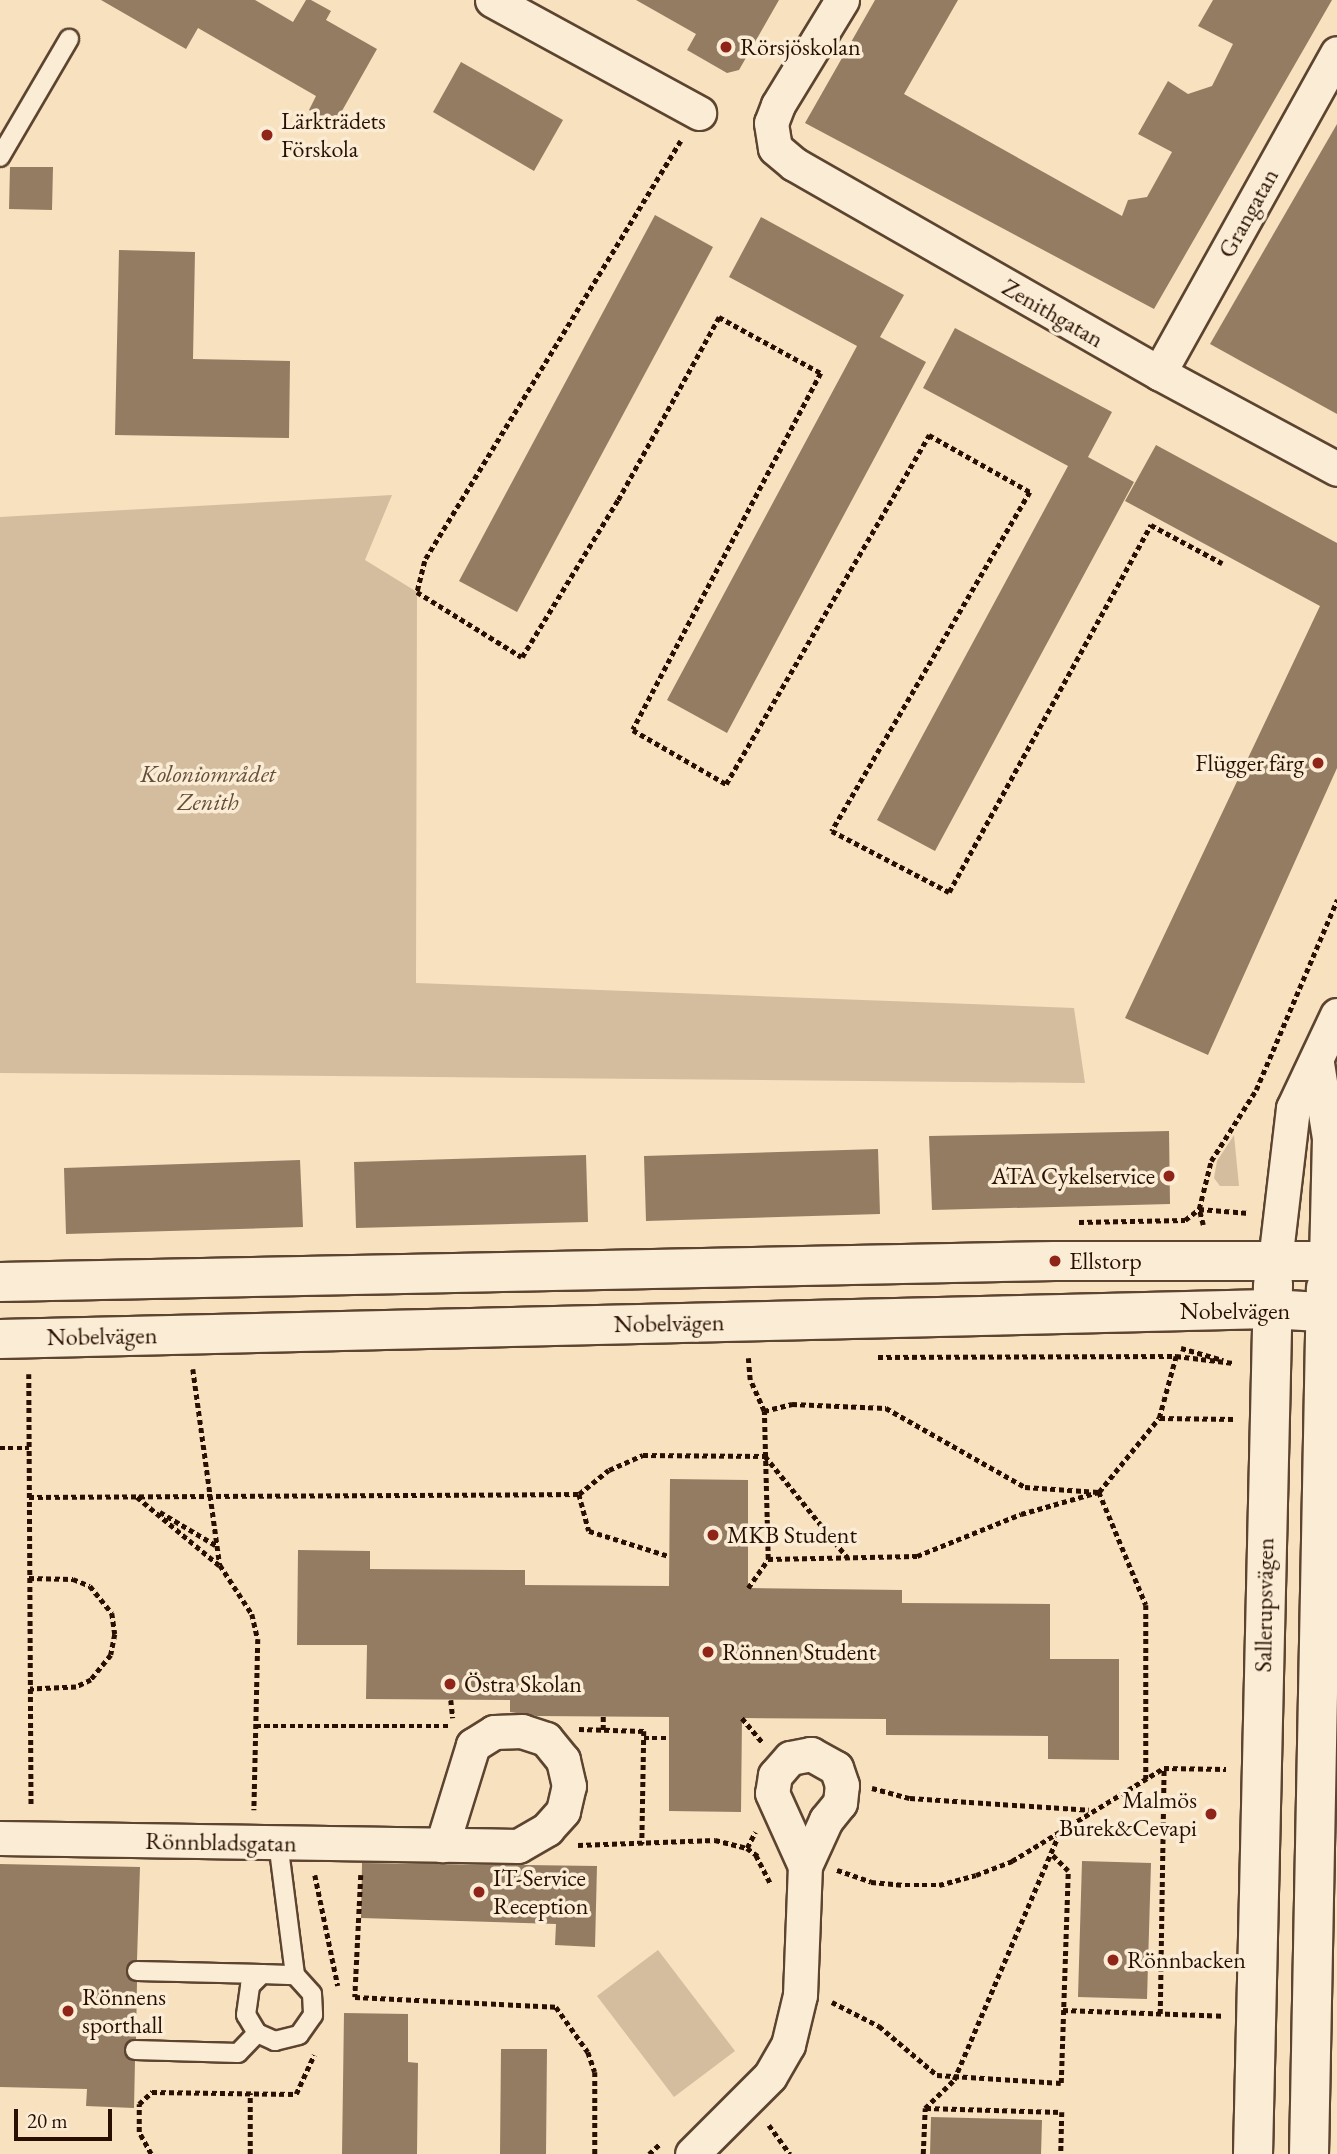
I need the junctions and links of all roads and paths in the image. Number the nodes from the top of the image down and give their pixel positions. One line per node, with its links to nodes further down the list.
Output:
1 (492, 0): 5 (street)
2 (842, 0): 7 (street, Zenithgatan)
3 (69, 39): 6 (lane)
4 (1337, 53): 7 (street, Grangatan)
5 (699, 113): 9 (path)
6 (0, 157)
7 (1159, 373): 8 (street, Zenithgatan)
8 (1337, 469)
9 (1222, 563)
10 (1337, 900): 13 (path)
11 (1337, 1014): 12 (street, Sallerupsvägen)
12 (1317, 1063): 14 (street, Sallerupsvägen); 15 (street)
13 (1199, 1209)
14 (1275, 1261): 15 (main road, Nobelvägen); 16 (main road, Nobelvägen); 17 (main road, Sallerupsvägen)
15 (1332, 1261): 18 (main road)
16 (0, 1282)
17 (1270, 1309): 18 (main road, Nobelvägen); 19 (main road, Nobelvägen); 91 (main road, Sallerupsvägen)
18 (1332, 1313): 57 (main road)
19 (0, 1339)
20 (1175, 1356): 25 (path)
21 (748, 1358): 24 (path)
22 (193, 1368): 34 (path)
23 (28, 1369): 28 (path)
24 (764, 1411): 29 (path); 30 (path)
25 (1159, 1419): 26 (path); 30 (path)
26 (1236, 1419)
27 (0, 1448): 28 (path)
28 (29, 1448): 33 (path)
29 (765, 1455): 31 (path); 38 (path); 39 (path)
30 (1099, 1492): 38 (path); 54 (path)
31 (579, 1494): 34 (path); 37 (path)
32 (136, 1495): 33 (path); 34 (path); 35 (path)
33 (29, 1497): 41 (path)
34 (211, 1497): 36 (path)
35 (147, 1505): 36 (path); 40 (path)
36 (217, 1546): 40 (path)
37 (669, 1556)
38 (848, 1558): 39 (path)
39 (768, 1559): 42 (path)
40 (220, 1565): 60 (path)
41 (29, 1578): 43 (path); 43 (path)
42 (748, 1588)
43 (30, 1689): 59 (path)
44 (451, 1700): 47 (path)
45 (603, 1716): 48 (path)
46 (742, 1718): 51 (path)
47 (454, 1726)
48 (603, 1730)
49 (644, 1738): 50 (path)
50 (669, 1738)
51 (768, 1748)
52 (1164, 1768): 53 (path); 54 (path); 74 (path)
53 (1231, 1769)
54 (1146, 1779): 56 (path)
55 (863, 1785): 56 (path)
56 (1090, 1810): 58 (path)
57 (1326, 1822): 92 (main road)
58 (1062, 1828): 64 (path); 67 (path)
59 (16, 1838): 60 (street, Rönnbladsgatan)
60 (265, 1842): 61 (street, Rönnbladsgatan); 71 (lane)
61 (362, 1843): 62 (street, Rönnbladsgatan); 86 (path)
62 (442, 1845)
63 (573, 1845): 65 (path)
64 (1051, 1854): 73 (path); 78 (path)
65 (756, 1855): 66 (path); 68 (path)
66 (766, 1859)
67 (817, 1866): 72 (street)
68 (774, 1894)
69 (137, 1972): 70 (lane)
70 (262, 1974): 71 (lane); 76 (lane)
71 (295, 1975): 76 (lane)
72 (800, 1995): 78 (path); 83 (street)
73 (1063, 2010): 74 (path); 78 (path)
74 (1160, 2014): 75 (path)
75 (1227, 2017)
76 (257, 2034): 77 (lane)
77 (135, 2050)
78 (954, 2080): 81 (path)
79 (250, 2093): 85 (path)
80 (139, 2104): 84 (path)
81 (925, 2108): 89 (path); 90 (path)
82 (765, 2120): 88 (path)
83 (680, 2146): 87 (path)
84 (151, 2154)
85 (250, 2154)
86 (595, 2154)
87 (649, 2154)
88 (790, 2154)
89 (923, 2154)
90 (1060, 2154)
91 (1253, 2154)
92 (1309, 2154)

